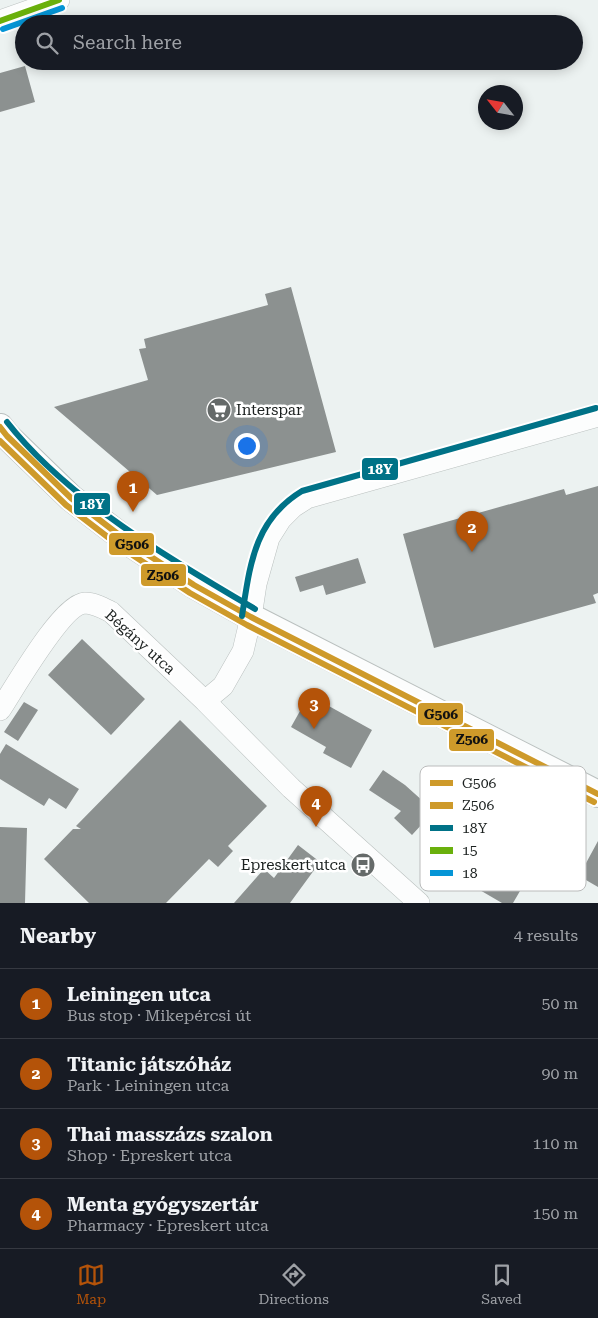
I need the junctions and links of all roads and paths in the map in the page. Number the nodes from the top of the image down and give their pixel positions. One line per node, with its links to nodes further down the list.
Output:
1 (59, 0): 2 (street)
2 (17, 15)
3 (15, 16): 4 (street)
4 (0, 21)
5 (598, 416): 7 (street)
6 (0, 427): 7 (main road)
7 (251, 617): 8 (street); 10 (main road)
8 (205, 701): 9 (street, Bégány utca); 13 (street)
9 (0, 710)
10 (543, 766)
11 (586, 788): 12 (main road)
12 (598, 794)
13 (418, 903)

